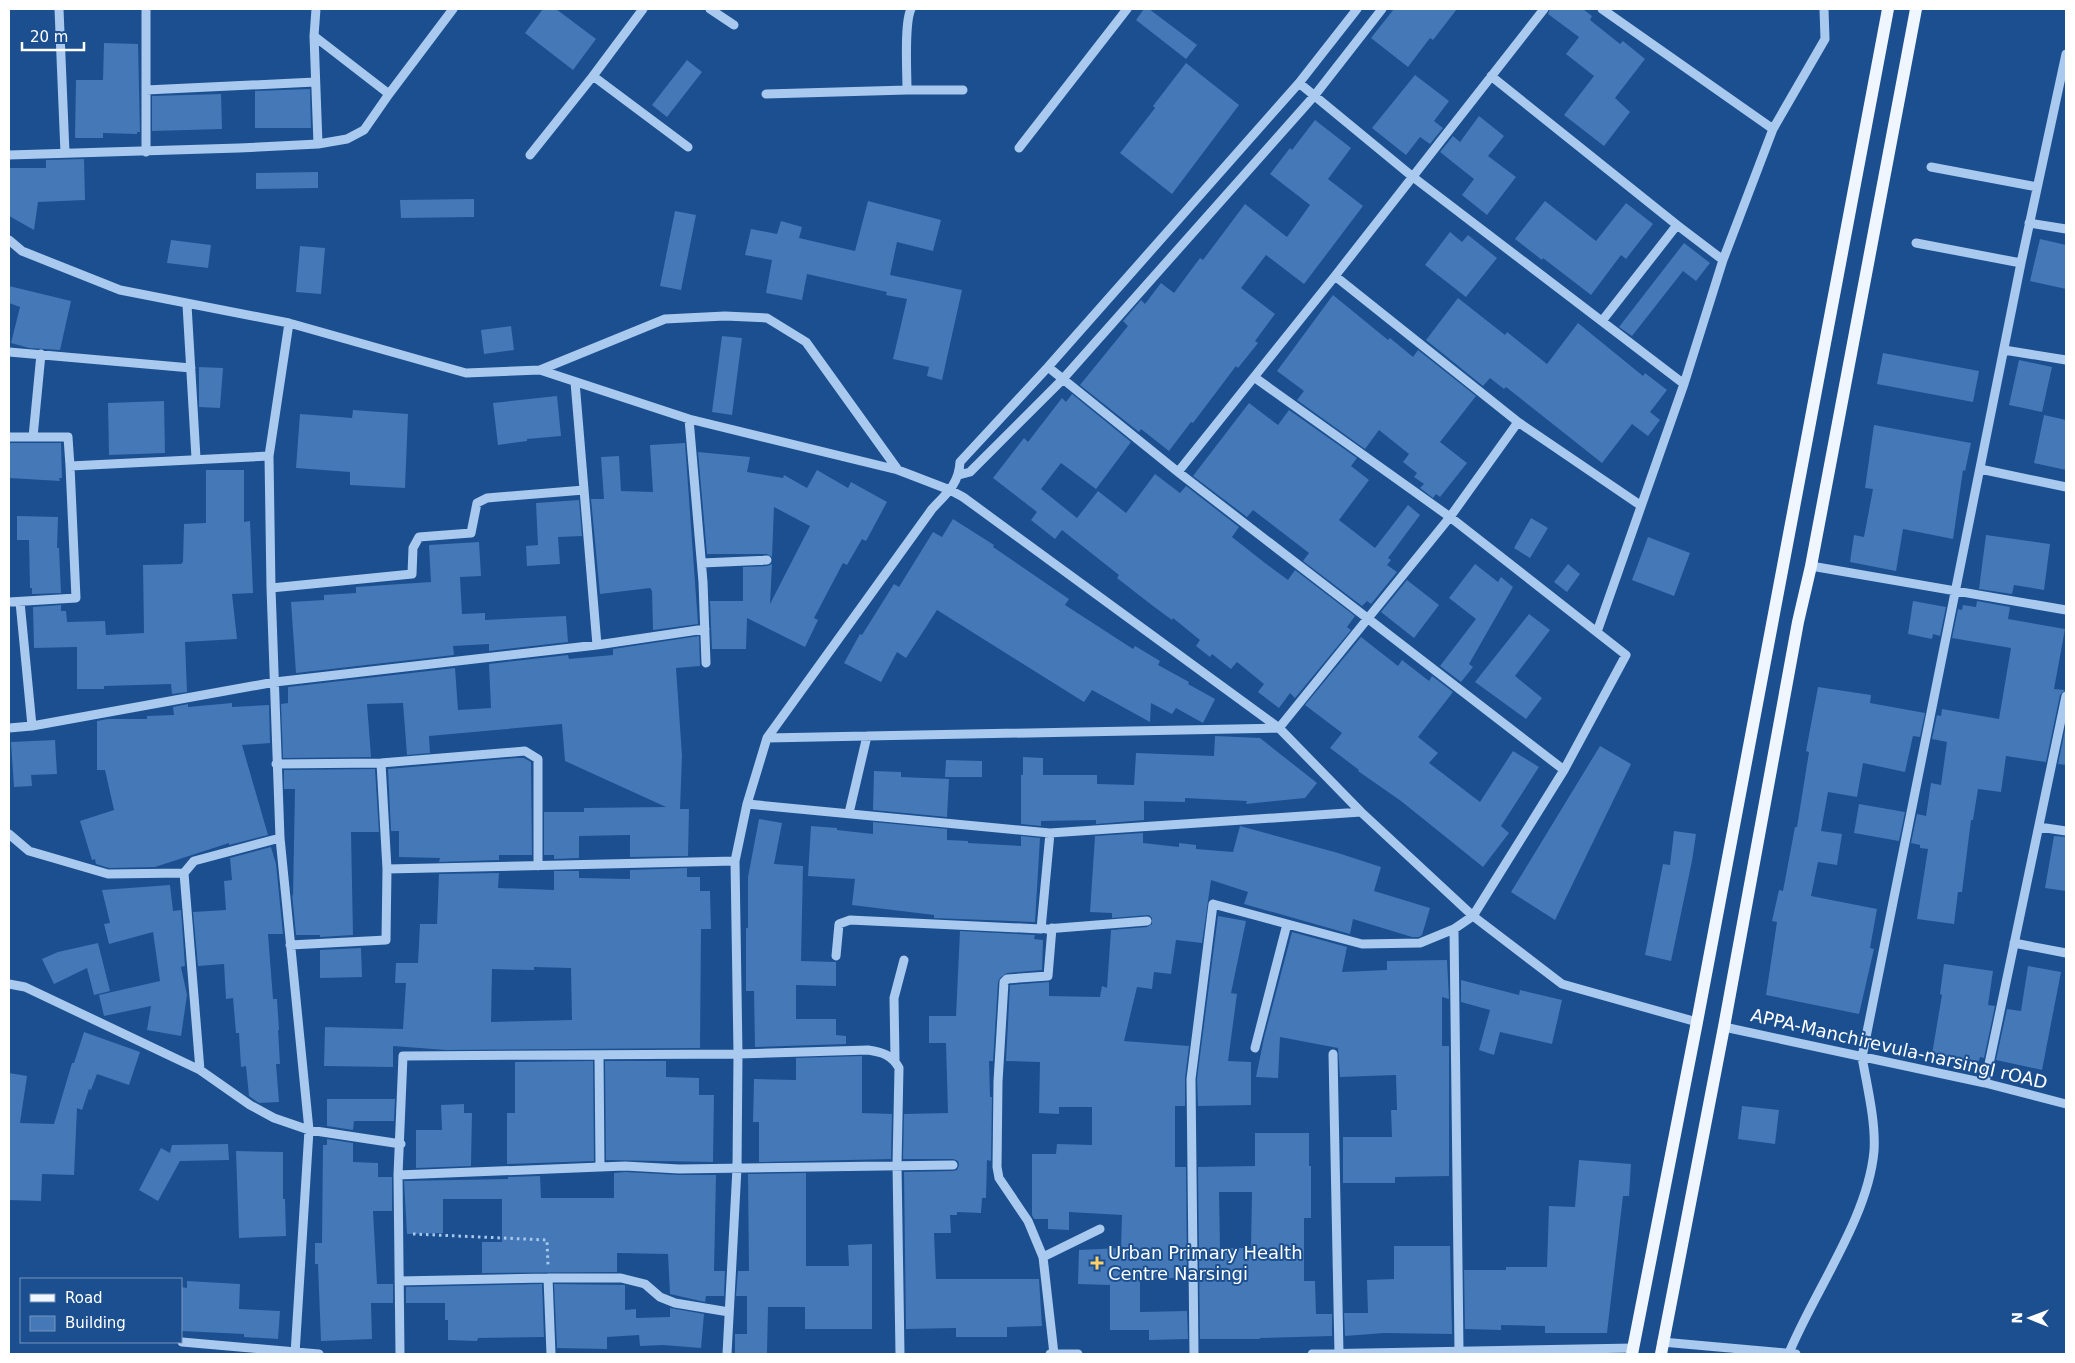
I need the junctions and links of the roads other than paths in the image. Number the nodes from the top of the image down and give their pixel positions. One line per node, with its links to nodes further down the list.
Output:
1 (59, 9): 34 (street)
2 (146, 9): 23 (street)
3 (316, 9): 17 (street)
4 (643, 9): 19 (street)
5 (710, 9): 16 (street)
6 (911, 9): 24 (street)
7 (1127, 9): 32 (street)
8 (1357, 9): 22 (street)
9 (1382, 9): 28 (street)
10 (1544, 9): 20 (street)
11 (1602, 9): 29 (street)
12 (1888, 9): 125 (main road)
13 (1916, 9): 80 (main road)
14 (449, 10): 26 (street)
15 (1821, 11): 29 (street)
16 (734, 25)
17 (314, 36): 21 (street); 26 (street)
18 (2066, 54): 39 (street)
19 (593, 76): 31 (street); 36 (street)
20 (1491, 76): 38 (street); 41 (street)
21 (315, 82): 23 (street); 30 (street)
22 (1299, 83): 28 (street); 55 (street)
23 (146, 90): 33 (street)
24 (907, 90): 25 (street); 27 (street)
25 (963, 90)
26 (388, 94): 30 (street)
27 (766, 94)
28 (1315, 95): 38 (street); 59 (street)
29 (1773, 129): 45 (street)
30 (318, 144): 33 (street)
31 (688, 147)
32 (1018, 148)
33 (146, 152): 34 (street)
34 (65, 153): 35 (street)
35 (9, 155)
36 (530, 155)
37 (1931, 167): 39 (street)
38 (1413, 177): 47 (street); 49 (street)
39 (2037, 187): 40 (street)
40 (2029, 223): 42 (street); 46 (street)
41 (1677, 225): 45 (street); 49 (street)
42 (2066, 229)
43 (9, 240): 48 (street)
44 (1916, 243): 46 (street)
45 (1723, 260): 61 (street)
46 (2021, 263): 51 (street)
47 (1335, 276): 58 (street); 63 (street)
48 (187, 305): 50 (street); 56 (street)
49 (1602, 321): 61 (street)
50 (288, 323): 57 (street); 66 (street)
51 (2004, 350): 54 (street); 70 (street)
52 (9, 352): 53 (street)
53 (42, 354): 56 (street); 65 (street)
54 (2066, 360)
55 (1048, 367): 59 (street); 72 (street)
56 (191, 368): 67 (street)
57 (540, 370): 60 (street); 69 (street)
58 (1254, 377): 71 (street); 77 (street)
59 (1062, 380): 71 (street); 72 (street)
60 (575, 382): 62 (street); 74 (street)
61 (1684, 384): 76 (street)
62 (689, 419): 69 (street); 79 (street)
63 (1518, 422): 76 (street); 77 (street)
64 (9, 437): 65 (street)
65 (33, 437): 68 (street)
66 (269, 456): 67 (street); 81 (street)
67 (196, 458): 68 (street)
68 (70, 466): 84 (street)
69 (898, 470): 75 (street)
70 (1980, 470): 73 (street); 82 (street)
71 (1178, 472): 86 (street)
72 (959, 475): 75 (street)
73 (2066, 486)
74 (584, 490): 81 (street); 89 (street)
75 (950, 490): 95 (street); 97 (street)
76 (1640, 505): 88 (street)
77 (1450, 517): 86 (street); 88 (street)
78 (766, 560): 79 (street)
79 (702, 563): 87 (street)
80 (1811, 566): 82 (street); 126 (main road)
81 (271, 588): 91 (street)
82 (1955, 592): 85 (street); 131 (street)
83 (9, 602): 84 (street)
84 (20, 602): 93 (street)
85 (2066, 610)
86 (1368, 617): 95 (street); 100 (street)
87 (705, 629): 89 (street); 90 (street)
88 (1597, 632): 100 (street)
89 (597, 645): 91 (street)
90 (706, 663)
91 (275, 682): 93 (street); 99 (street)
92 (2066, 696): 104 (street)
93 (32, 726): 94 (street)
94 (9, 728)
95 (1279, 728): 96 (street); 102 (street)
96 (867, 736): 97 (street); 103 (street)
97 (767, 738): 101 (street)
98 (381, 763): 99 (street); 110 (street); 111 (street)
99 (276, 764): 108 (street)
100 (1564, 770): 113 (street)
101 (747, 804): 103 (street); 109 (street)
102 (1361, 812): 106 (street); 113 (street)
103 (849, 813): 106 (street)
104 (2039, 828): 105 (street); 119 (street)
105 (2066, 832)
106 (1050, 833): 117 (street)
107 (9, 834): 112 (street)
108 (280, 838): 112 (street); 120 (street)
109 (735, 861): 110 (street); 128 (street)
110 (538, 866): 111 (street)
111 (386, 869): 120 (street)
112 (184, 873): 133 (street)
113 (1473, 916): 118 (street); 125 (street)
114 (1147, 921): 116 (street)
115 (1287, 924): 118 (street); 127 (street); 161 (street)
116 (1052, 928): 117 (street); 144 (street)
117 (1041, 929): 122 (street)
118 (1454, 929): 150 (street)
119 (2014, 943): 121 (street); 134 (street)
120 (290, 945): 136 (street)
121 (2066, 953)
122 (836, 956)
123 (904, 960): 132 (street)
124 (9, 984): 133 (street)
125 (1697, 1022): 151 (main road)
126 (1724, 1027): 131 (street, APPA-Manchirevula-narsingI rOAD); 149 (main road)
127 (1254, 1048)
128 (738, 1054): 130 (street); 132 (street); 141 (street)
129 (1333, 1054): 163 (street)
130 (599, 1055): 137 (street); 140 (street)
131 (1862, 1057): 134 (street, APPA-Manchirevula-narsingI rOAD); 164 (street)
132 (895, 1059): 138 (street)
133 (200, 1070): 136 (street)
134 (1985, 1083): 135 (street, APPA-Manchirevula-narsingI rOAD)
135 (2066, 1104)
136 (309, 1130): 137 (street); 152 (street)
137 (401, 1144): 142 (street)
138 (897, 1165): 139 (street); 141 (street); 157 (street)
139 (953, 1165)
140 (600, 1166): 141 (street); 142 (street)
141 (737, 1168): 147 (street)
142 (398, 1175): 146 (street)
143 (1100, 1229): 144 (street)
144 (1043, 1257): 159 (street)
145 (548, 1278): 146 (street); 147 (street); 155 (street)
146 (398, 1281): 154 (street)
147 (729, 1312): 156 (street)
148 (182, 1342): 152 (street)
149 (1661, 1348): 164 (street)
150 (1459, 1351): 151 (street); 163 (street)
151 (1633, 1351)
152 (295, 1353): 153 (street)
153 (319, 1354)
154 (400, 1354)
155 (551, 1354)
156 (727, 1354)
157 (900, 1354)
158 (1050, 1354): 159 (street)
159 (1054, 1354): 160 (street)
160 (1078, 1354)
161 (1194, 1354)
162 (1312, 1354): 163 (street)
163 (1339, 1354)
164 (1792, 1354)

